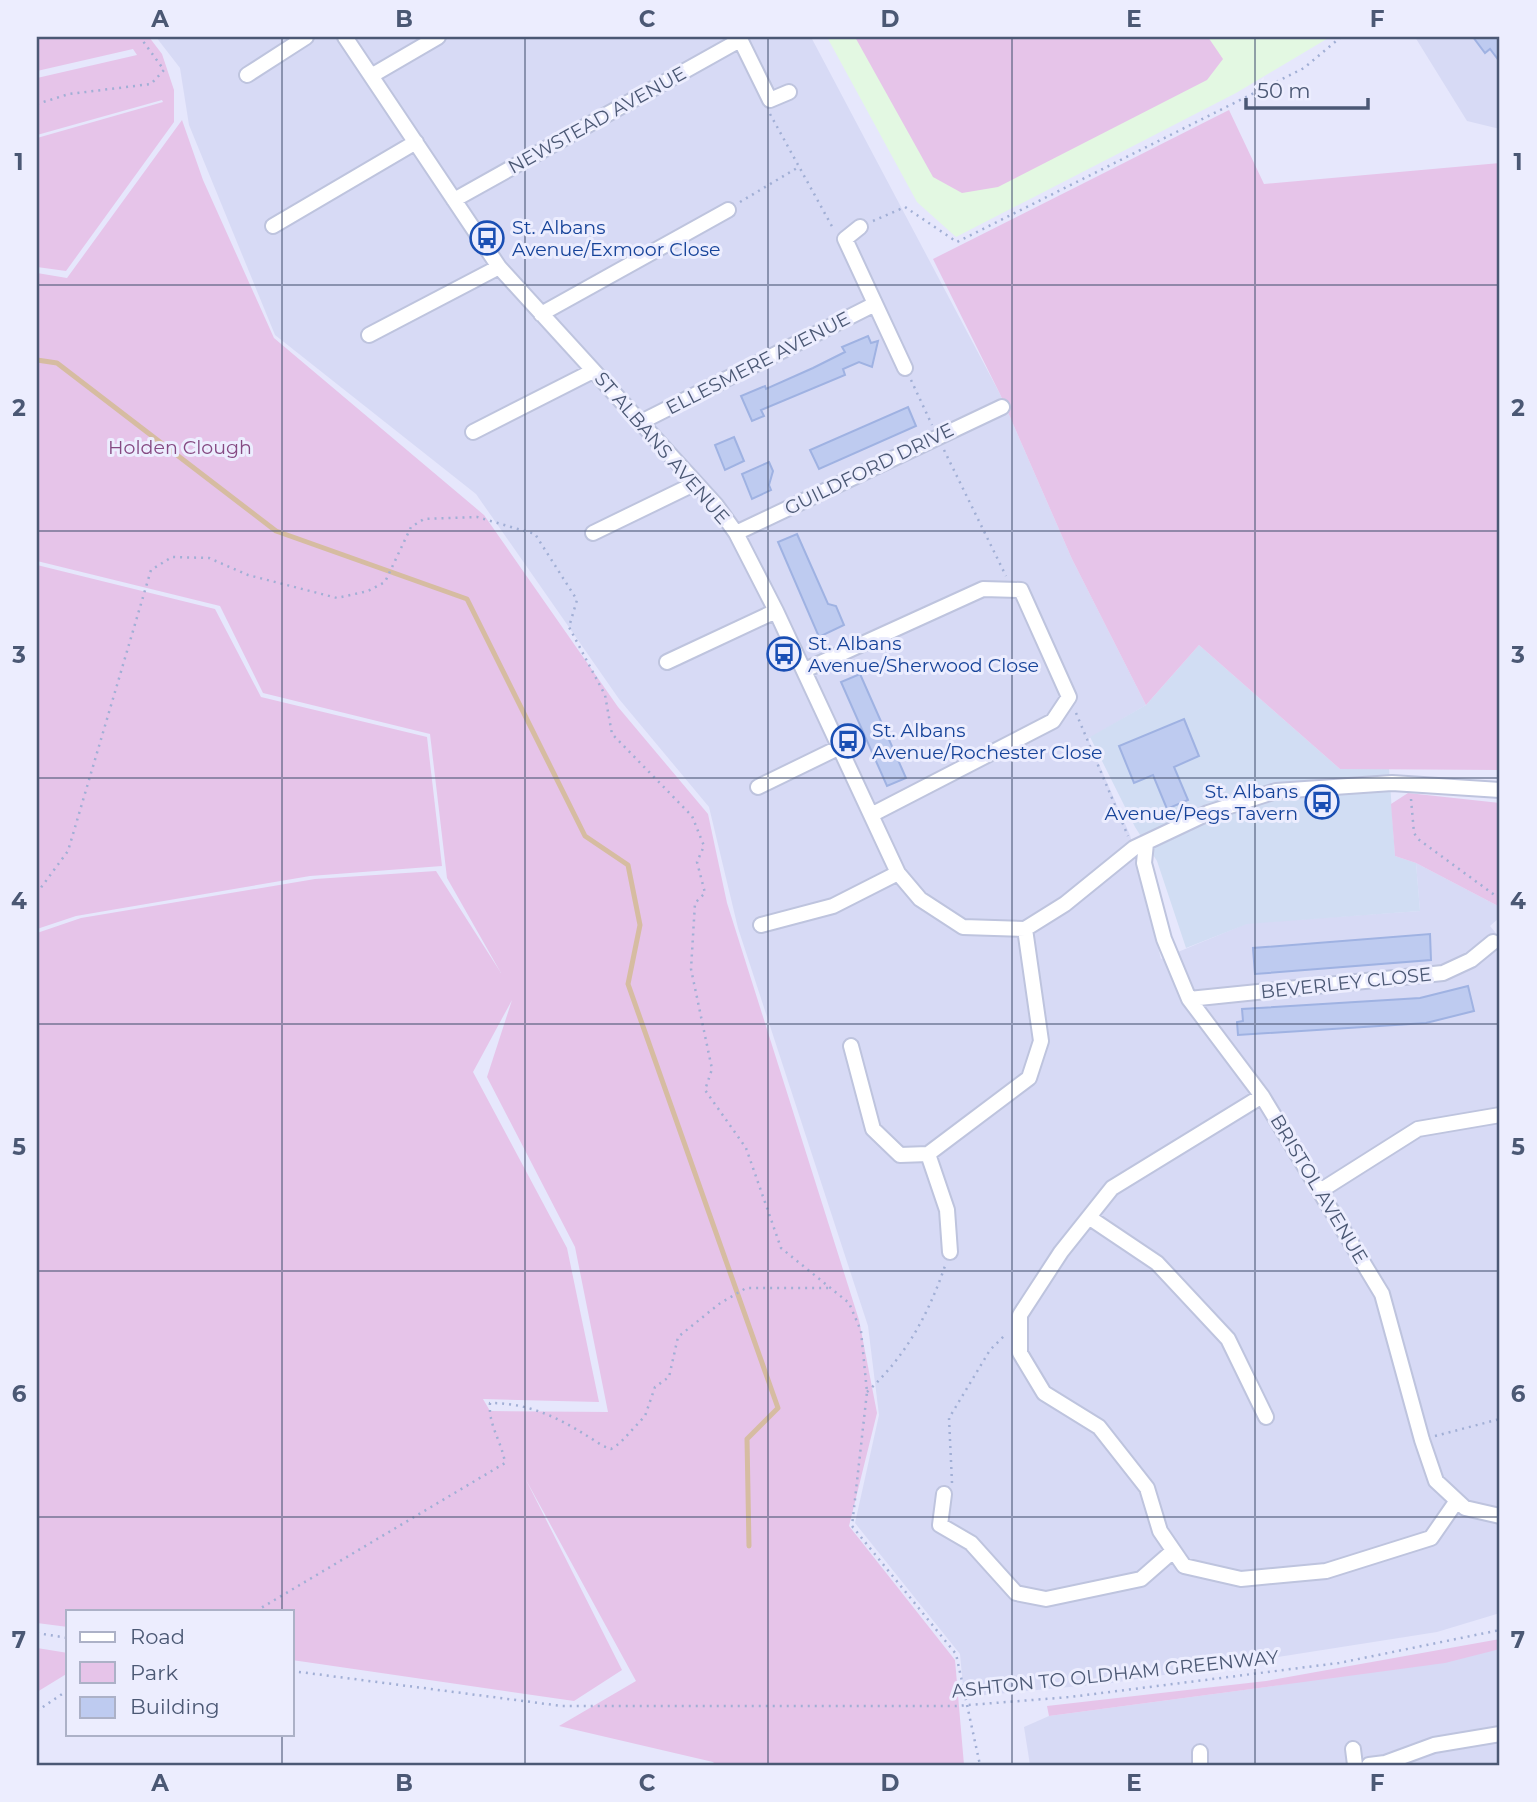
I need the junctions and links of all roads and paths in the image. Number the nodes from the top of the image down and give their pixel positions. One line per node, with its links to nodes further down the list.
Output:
1 (140, 37): 11 (path)
2 (306, 37): 7 (street)
3 (345, 37): 8 (street, ST ALBANS AVENUE)
4 (438, 37): 8 (street)
5 (1340, 37): 17 (path)
6 (739, 38): 10 (street); 14 (street, NEWSTEAD AVENUE)
7 (247, 75)
8 (371, 76): 12 (street, ST ALBANS AVENUE)
9 (789, 92): 10 (street)
10 (770, 100): 13 (path)
11 (37, 104)
12 (416, 142): 14 (street, ST ALBANS AVENUE); 16 (street)
13 (797, 167): 15 (path); 18 (path)
14 (454, 200): 19 (street, ST ALBANS AVENUE)
15 (728, 209): 21 (street)
16 (273, 226)
17 (860, 227): 18 (street)
18 (845, 239): 20 (street)
19 (499, 267): 21 (street, ST ALBANS AVENUE); 22 (street)
20 (875, 304): 23 (street); 26 (street, ELLESMERE AVENUE)
21 (541, 314): 24 (street, ST ALBANS AVENUE)
22 (369, 335)
23 (905, 368): 28 (path)
24 (593, 371): 26 (street, ST ALBANS AVENUE); 27 (street)
25 (1002, 407): 28 (street, GUILDFORD DRIVE)
26 (641, 422): 29 (street, ST ALBANS AVENUE)
27 (472, 432)
28 (937, 435): 31 (street, GUILDFORD DRIVE); 32 (path)
29 (696, 483): 30 (street); 31 (street, ST ALBANS AVENUE)
30 (593, 533)
31 (736, 533): 33 (street, ST ALBANS AVENUE)
32 (1013, 590): 35 (street); 36 (street)
33 (776, 611): 34 (street); 35 (street, ST ALBANS AVENUE)
34 (667, 662)
35 (805, 670): 37 (street, ST ALBANS AVENUE)
36 (1069, 697): 41 (street); 42 (path)
37 (840, 747): 39 (street); 41 (street, ST ALBANS AVENUE)
38 (1410, 784): 40 (street); 42 (street); 45 (path)
39 (758, 787)
40 (1500, 790)
41 (871, 815): 43 (street, ST ALBANS AVENUE)
42 (1140, 846): 47 (street); 49 (street, BRISTOL AVENUE)
43 (898, 873): 46 (street); 47 (street, ST ALBANS AVENUE)
44 (37, 893): 57 (path)
45 (1500, 899)
46 (761, 925)
47 (1025, 929): 53 (street)
48 (1493, 942): 49 (street, BEVERLEY CLOSE)
49 (1189, 999): 51 (street, BRISTOL AVENUE)
50 (850, 1046): 53 (street)
51 (1262, 1097): 54 (street, BRISTOL AVENUE); 55 (street)
52 (1500, 1115): 54 (street)
53 (928, 1154): 56 (street)
54 (1320, 1191): 62 (street, BRISTOL AVENUE)
55 (1090, 1218): 60 (street); 66 (street)
56 (950, 1252): 59 (path)
57 (830, 1288): 59 (path); 67 (path)
58 (1002, 1335): 63 (path)
59 (867, 1392): 73 (path)
60 (1266, 1417)
61 (1500, 1419): 62 (path)
62 (1422, 1440): 64 (street, BRISTOL AVENUE)
63 (944, 1494): 66 (street)
64 (1456, 1502): 65 (street, BRISTOL AVENUE); 66 (street)
65 (1500, 1516)
66 (1173, 1551)
67 (258, 1610)
68 (1500, 1630): 73 (path, ASHTON TO OLDHAM GREENWAY)
69 (37, 1633): 70 (path)
70 (66, 1639)
71 (294, 1671): 73 (path, ASHTON TO OLDHAM GREENWAY)
72 (66, 1691): 74 (path)
73 (967, 1705): 77 (path)
74 (37, 1712)
75 (1500, 1734): 79 (street)
76 (1353, 1749): 78 (street)
77 (980, 1765)
78 (1355, 1765)
79 (1369, 1765)

